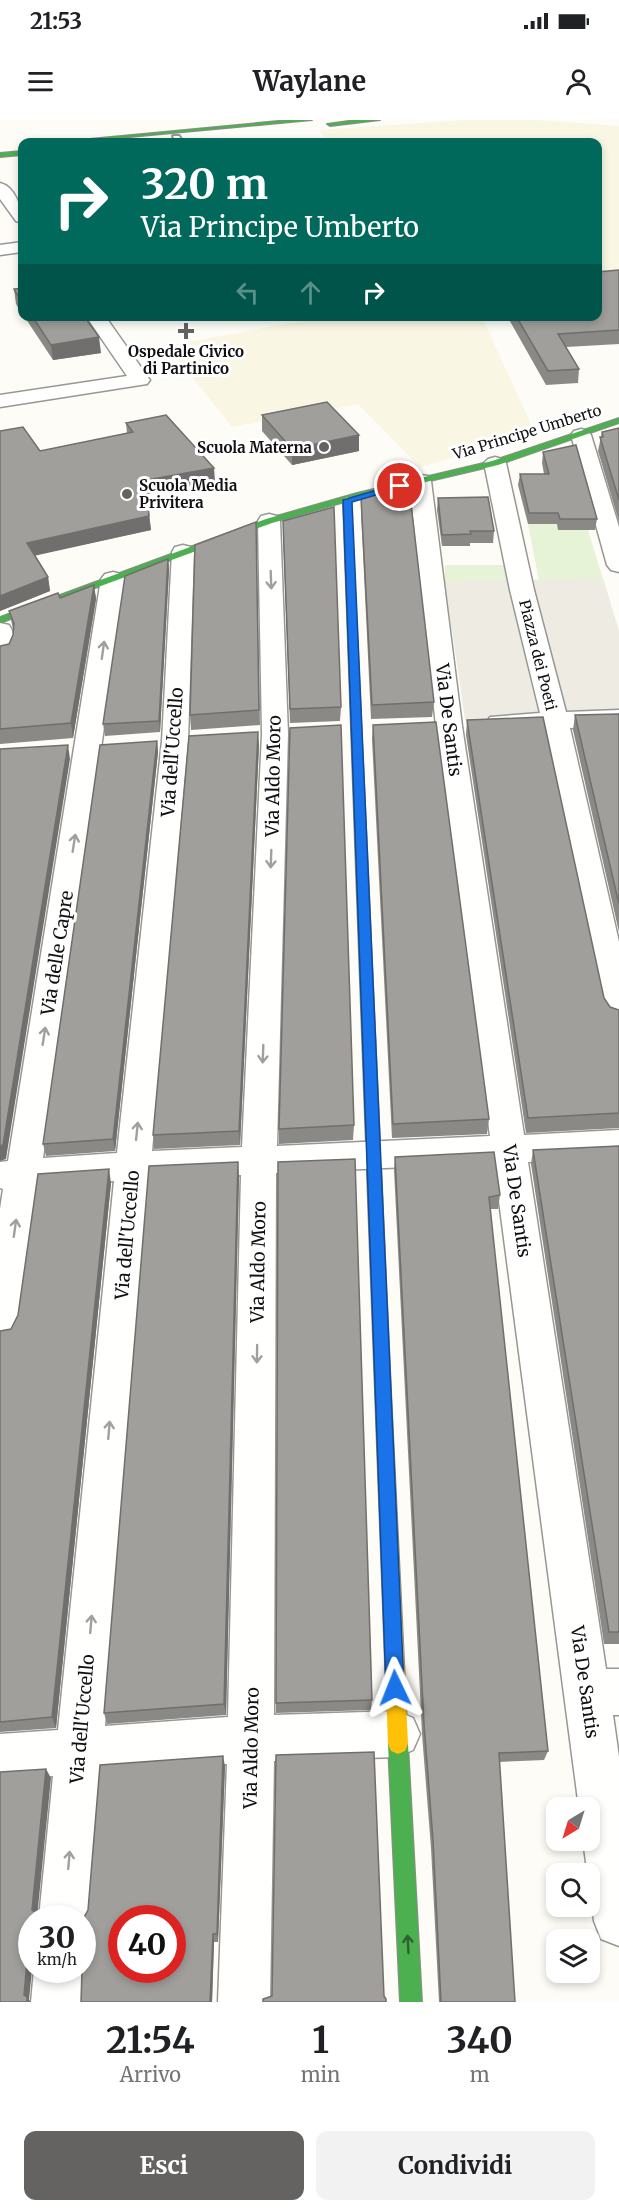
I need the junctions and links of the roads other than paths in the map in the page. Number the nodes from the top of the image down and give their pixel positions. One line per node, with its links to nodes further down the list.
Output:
1 (377, 120): 3 (street)
2 (311, 122): 3 (street); 4 (street); 5 (street)
3 (330, 122)
4 (150, 138)
5 (193, 138)
6 (18, 146): 7 (street)
7 (0, 148)
8 (18, 153): 9 (street)
9 (0, 155)
10 (0, 188): 11 (street)
11 (18, 213)
12 (18, 248): 13 (street)
13 (0, 250)
14 (99, 321): 15 (street)
15 (136, 371): 16 (street); 17 (street)
16 (0, 392)
17 (0, 401)
18 (619, 420): 19 (street, Via Principe Umberto)
19 (581, 435): 20 (street, Via Principe Umberto); 25 (street)
20 (495, 463): 21 (street, Via Principe Umberto); 31 (street, Piazza dei Poeti)
21 (420, 481): 22 (street, Via Principe Umberto); 32 (street, Via De Santis)
22 (347, 500): 23 (street, Via Principe Umberto); 36 (street)
23 (269, 521): 24 (street, Via Principe Umberto); 37 (street, Via Aldo Moro, one-way to 37)
24 (183, 552): 26 (street, Via Principe Umberto); 38 (street, Via dell'Uccello, one-way to 24)
25 (619, 565)
26 (113, 579): 27 (street, Via Principe Umberto); 39 (street, Via delle Capre, one-way to 26)
27 (0, 620)
28 (0, 630): 29 (street)
29 (0, 652)
30 (619, 718): 31 (street)
31 (554, 720): 32 (street); 33 (street, Piazza dei Poeti)
32 (438, 726): 35 (street, Via De Santis)
33 (619, 1012)
34 (619, 1144): 35 (street)
35 (510, 1149): 36 (street); 41 (street, Via De Santis)
36 (374, 1155): 37 (street); 42 (street)
37 (260, 1162): 38 (street); 43 (street, Via Aldo Moro, one-way to 43)
38 (133, 1166): 39 (street); 44 (street, Via dell'Uccello, one-way to 38)
39 (11, 1175): 40 (street, Via delle Capre, one-way to 39)
40 (0, 1328)
41 (603, 1692): 47 (street, Via De Santis)
42 (397, 1734): 43 (street); 51 (street, one-way to 42)
43 (251, 1739): 44 (street); 50 (street, Via Aldo Moro)
44 (79, 1752): 45 (street); 46 (street, Via dell'Uccello, one-way to 44)
45 (0, 1757)
46 (65, 1905)
47 (619, 1921)
48 (58, 1983): 49 (street)
49 (57, 2002)
50 (244, 2002)
51 (411, 2002)

